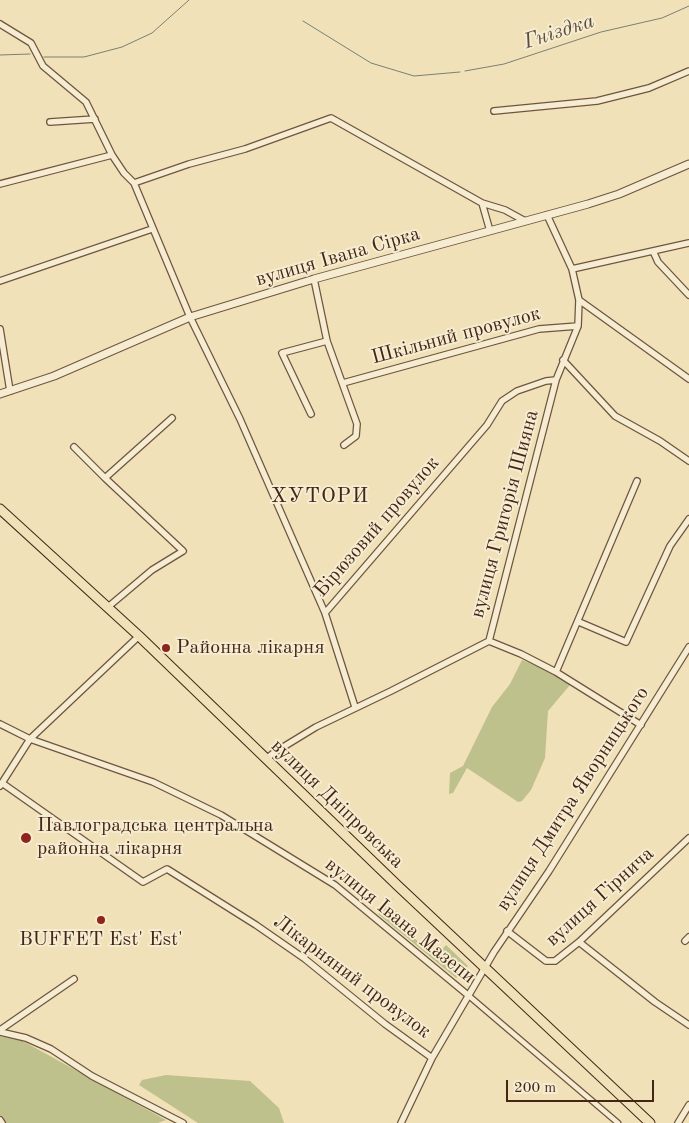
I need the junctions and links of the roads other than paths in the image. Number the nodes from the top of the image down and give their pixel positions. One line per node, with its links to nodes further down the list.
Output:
1 (0, 24): 4 (street, Бірюзовий провулок)
2 (689, 71): 3 (street)
3 (494, 111)
4 (95, 118): 5 (street); 6 (street, Бірюзовий провулок)
5 (50, 122)
6 (112, 155): 8 (street, Бірюзовий провулок); 9 (street)
7 (689, 164): 11 (street, вулиця Івана Сірка)
8 (134, 183): 10 (street); 13 (street, Бірюзовий провулок)
9 (0, 184)
10 (482, 204): 12 (street); 14 (street)
11 (547, 214): 12 (street, вулиця Івана Сірка); 17 (street, вулиця Григорія Шияна)
12 (525, 220): 14 (street, вулиця Івана Сірка)
13 (152, 229): 19 (street); 22 (street, Бірюзовий провулок)
14 (490, 231): 18 (street, вулиця Івана Сірка)
15 (689, 243): 16 (street)
16 (653, 251): 17 (street); 20 (street)
17 (572, 269): 21 (street, вулиця Григорія Шияна)
18 (314, 279): 22 (street, вулиця Івана Сірка); 25 (street)
19 (0, 281)
20 (689, 295)
21 (579, 300): 23 (street, вулиця Григорія Шияна); 27 (street)
22 (190, 317): 30 (street, вулиця Івана Сірка); 42 (street, Бірюзовий провулок)
23 (578, 326): 26 (street, вулиця Григорія Шияна); 29 (street, Шкільний провулок)
24 (0, 329): 30 (street)
25 (327, 340): 29 (street); 32 (street)
26 (563, 360): 28 (street, вулиця Григорія Шияна); 36 (street)
27 (689, 379)
28 (556, 380): 42 (street, Бірюзовий провулок); 45 (street, вулиця Григорія Шияна)
29 (344, 383): 34 (street)
30 (10, 391): 31 (street, вулиця Івана Сірка)
31 (0, 394)
32 (311, 414)
33 (172, 418): 37 (street)
34 (344, 445)
35 (74, 447): 37 (street)
36 (689, 461)
37 (105, 478): 41 (street)
38 (637, 482): 43 (street)
39 (0, 510): 41 (highway, вулиця Дніпровська)
40 (689, 519): 43 (street)
41 (108, 607): 44 (highway, вулиця Дніпровська)
42 (325, 613): 48 (street)
43 (579, 622): 47 (street)
44 (139, 636): 51 (street); 52 (highway, вулиця Дніпровська)
45 (489, 641): 47 (street); 48 (street, вулиця Григорія Шияна)
46 (689, 647): 50 (street, вулиця Дмитра Яворницького)
47 (556, 672): 50 (street)
48 (355, 707): 52 (street, вулиця Григорія Шияна)
49 (0, 724): 51 (street, вулиця Івана Мазепи)
50 (641, 725): 55 (street, вулиця Дмитра Яворницького)
51 (30, 739): 53 (street); 59 (street, вулиця Івана Мазепи)
52 (266, 760): 57 (highway, вулиця Дніпровська)
53 (1, 784): 62 (street, Лікарняний провулок)
54 (689, 838): 56 (street, вулиця Гірнича)
55 (507, 931): 56 (street, вулиця Гірнича); 57 (street, вулиця Дмитра Яворницького)
56 (579, 942): 60 (street)
57 (484, 968): 59 (street, вулиця Дмитра Яворницького); 69 (highway, вулиця Дніпровська)
58 (74, 979): 61 (street)
59 (469, 996): 62 (street, вулиця Дмитра Яворницького); 68 (street, вулиця Івана Мазепи)
60 (689, 1025)
61 (0, 1031): 66 (street)
62 (432, 1058): 67 (street, вулиця Дмитра Яворницького)
63 (689, 1105): 70 (street)
64 (0, 1120): 65 (street)
65 (2, 1123)
66 (183, 1123)
67 (402, 1123)
68 (618, 1123)
69 (650, 1123)
70 (678, 1123)

